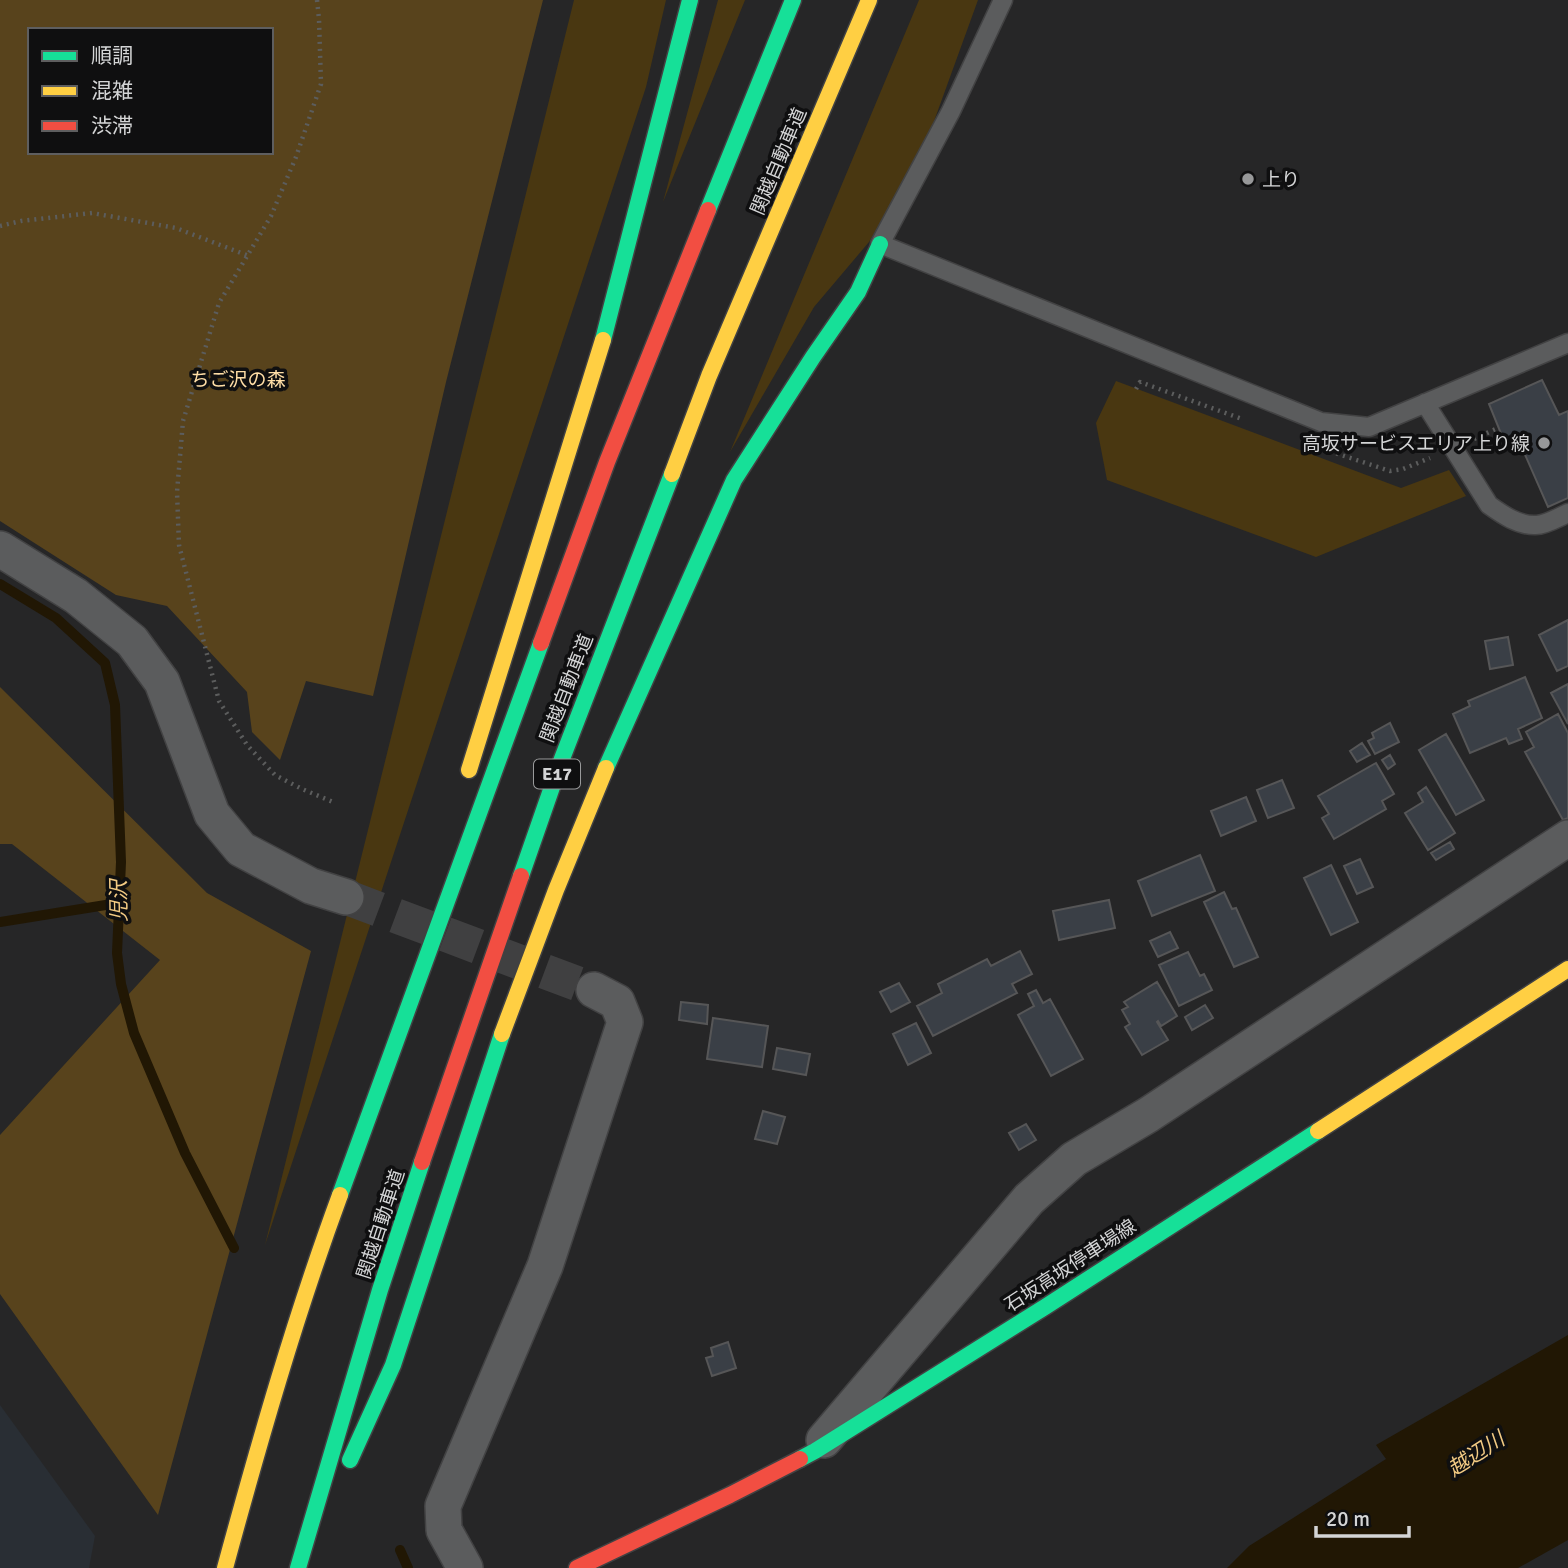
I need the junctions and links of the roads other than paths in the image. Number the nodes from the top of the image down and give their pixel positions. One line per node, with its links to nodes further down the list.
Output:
1 (690, 0): 10 (main road)
2 (793, 0): 16 (main road, 関越自動車道)
3 (869, 0): 19 (main road, 関越自動車道 / E17)
4 (1003, 0): 5 (lane)
5 (880, 244): 7 (lane); 19 (main road)
6 (1568, 343): 7 (lane)
7 (1425, 403): 8 (lane)
8 (1568, 513)
9 (0, 549): 12 (street)
10 (463, 789)
11 (1568, 838): 17 (street)
12 (346, 897)
13 (413, 948): 16 (main road)
14 (1568, 969): 17 (main road, 石坂高坂停車場線)
15 (594, 990): 20 (street)
16 (314, 1266): 18 (main road, 関越自動車道)
17 (815, 1451): 21 (main road, 石坂高坂停車場線)
18 (225, 1568)
19 (299, 1568)
20 (465, 1568)
21 (577, 1568)

